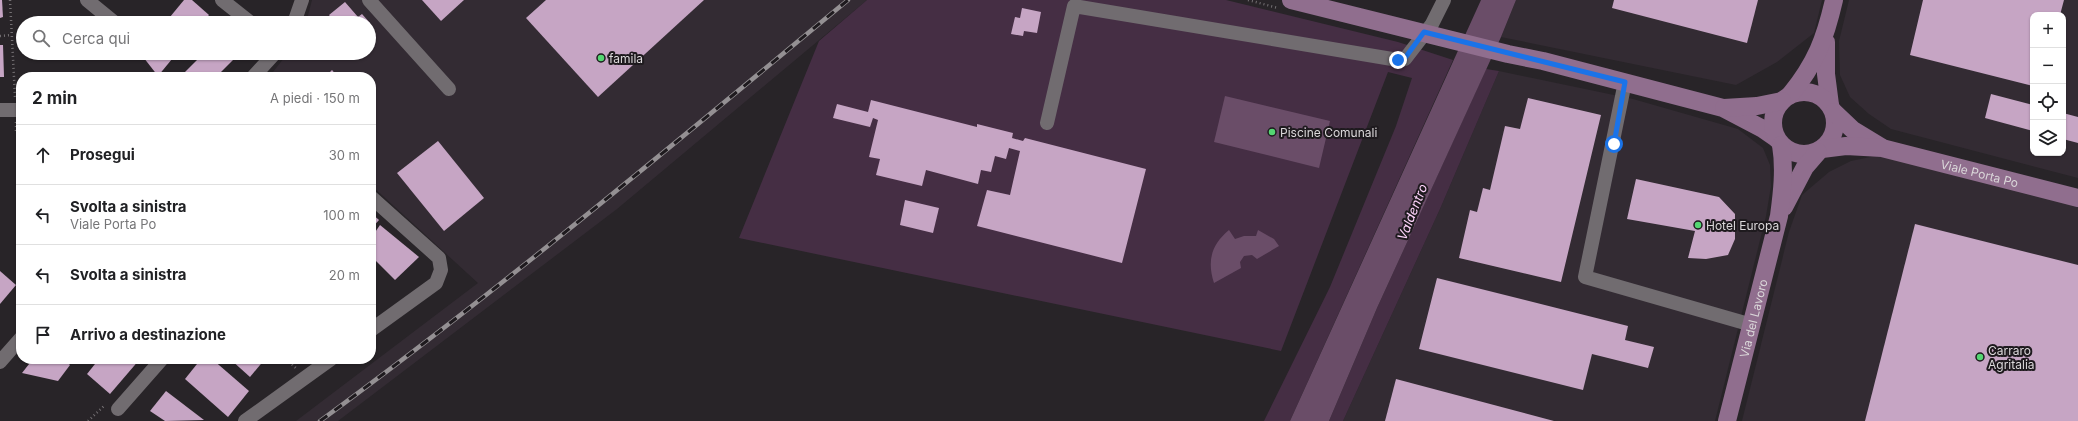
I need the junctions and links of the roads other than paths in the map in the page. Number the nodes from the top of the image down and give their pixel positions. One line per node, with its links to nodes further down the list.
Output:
1 (88, 0): 8 (street)
2 (222, 0): 9 (street)
3 (302, 0): 10 (street)
4 (369, 0): 16 (street)
5 (1291, 0): 11 (main road, Viale Porta Po)
6 (1444, 0): 11 (street)
7 (1834, 0): 12 (main road)
8 (107, 16)
9 (242, 16)
10 (296, 16)
11 (1424, 32): 15 (main road, Viale Porta Po); 22 (street)
12 (1826, 35): 17 (main road); 19 (main road)
13 (269, 60): 14 (street)
14 (258, 72)
15 (1625, 82): 18 (main road, Viale Porta Po); 29 (street)
16 (449, 89)
17 (1786, 98): 18 (main road, Viale Porta Po); 19 (main road, Viale Porta Po); 23 (main road)
18 (1723, 108): 23 (main road, Viale Porta Po)
19 (1832, 108): 24 (main road, Viale Porta Po); 25 (main road)
20 (0, 110): 21 (street)
21 (16, 110)
22 (1047, 123)
23 (1779, 141): 25 (main road, Viale Porta Po); 28 (main road)
24 (1882, 148): 25 (main road, Viale Porta Po); 26 (main road, Viale Porta Po)
25 (1820, 151): 28 (main road)
26 (2078, 198)
27 (376, 201): 30 (street)
28 (1779, 216): 29 (main road, Via del Lavoro)
29 (1752, 325): 37 (main road, Via del Lavoro)
30 (376, 326)
31 (16, 344): 32 (street)
32 (0, 362)
33 (158, 364): 35 (street)
34 (324, 364): 36 (street)
35 (118, 409)
36 (245, 421)
37 (1727, 421)

